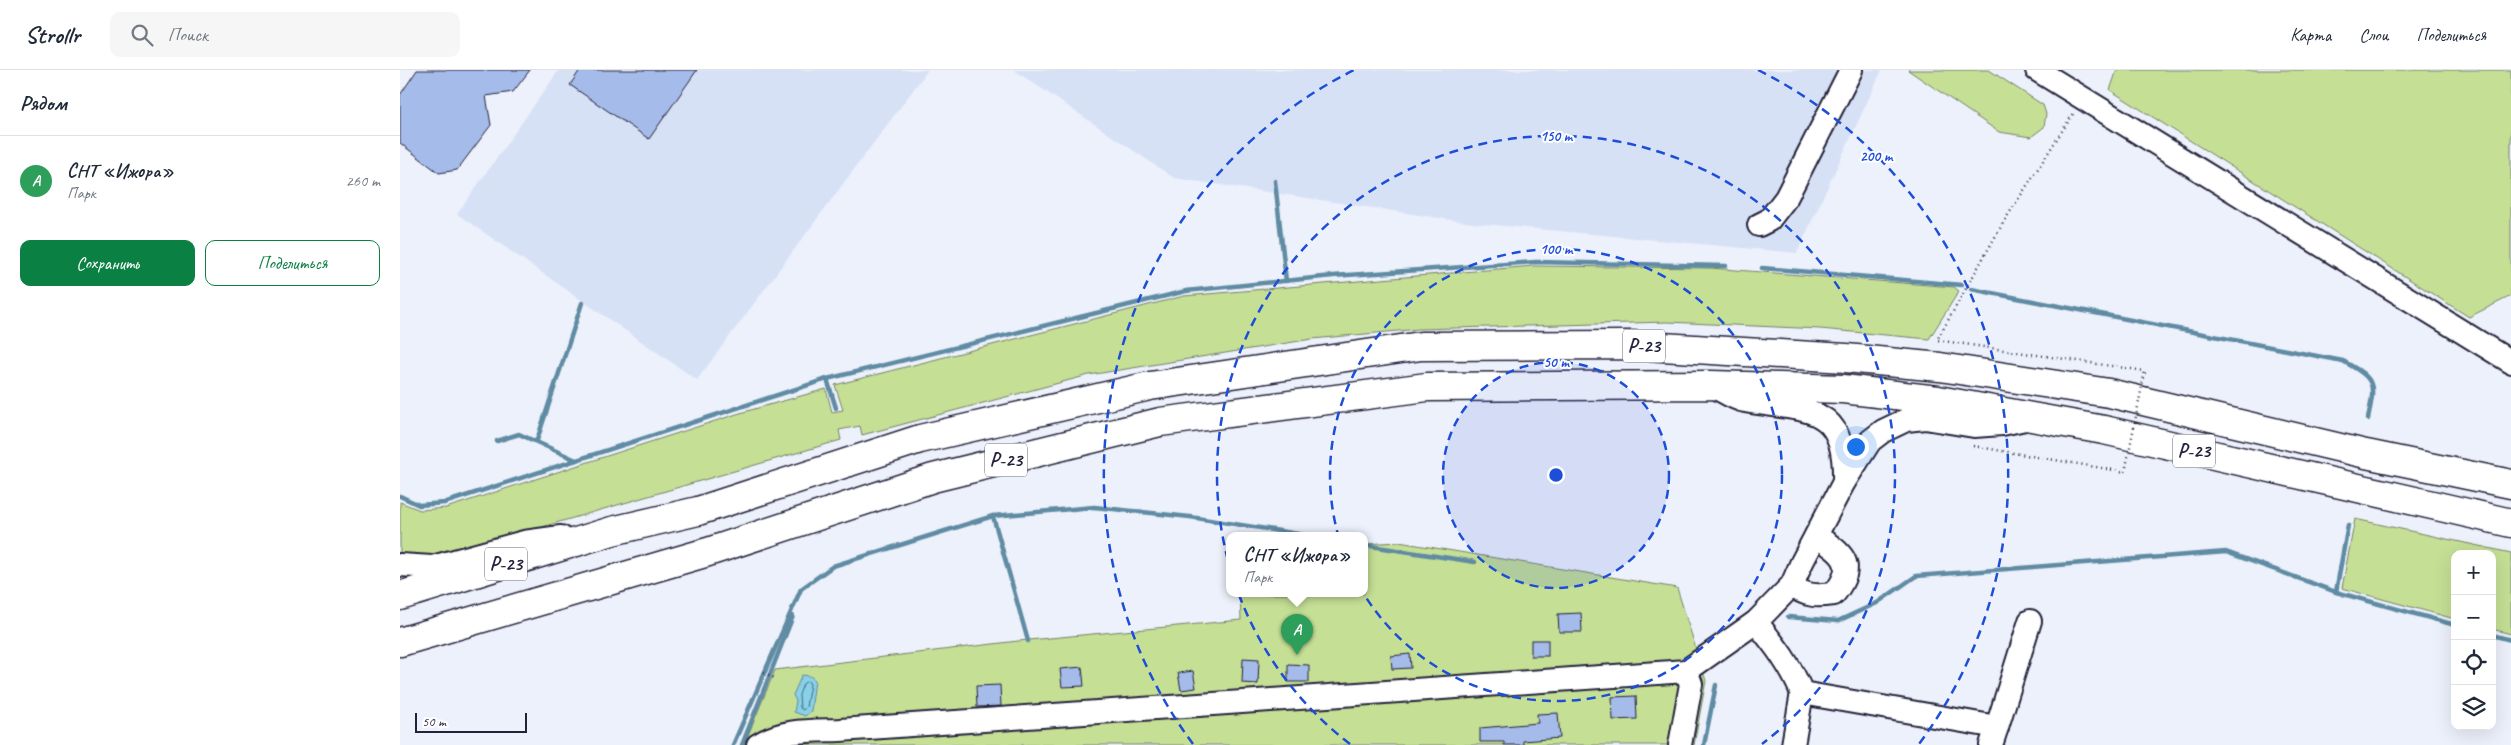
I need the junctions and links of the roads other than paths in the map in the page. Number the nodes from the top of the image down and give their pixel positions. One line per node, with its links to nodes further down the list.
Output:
1 (1851, 70): 3 (street)
2 (2037, 70): 4 (street)
3 (1758, 225)
4 (2511, 362)
5 (1711, 386): 6 (highway, Р-23); 7 (street); 17 (highway, Р-23)
6 (2033, 417): 7 (street); 9 (highway, Р-23)
7 (1844, 482): 11 (street)
8 (2511, 484): 10 (highway, Р-23)
9 (2511, 523)
10 (612, 531): 12 (street); 14 (highway, Р-23)
11 (1816, 536): 13 (street); 13 (street)
12 (400, 565)
13 (1792, 585): 16 (street)
14 (400, 596)
15 (2030, 621): 20 (street)
16 (1756, 622): 18 (street); 19 (street)
17 (400, 642)
18 (1686, 671): 21 (street); 22 (street)
19 (1802, 693): 20 (street); 23 (street)
20 (1994, 736)
21 (767, 742)
22 (1680, 745)
23 (1793, 745)

